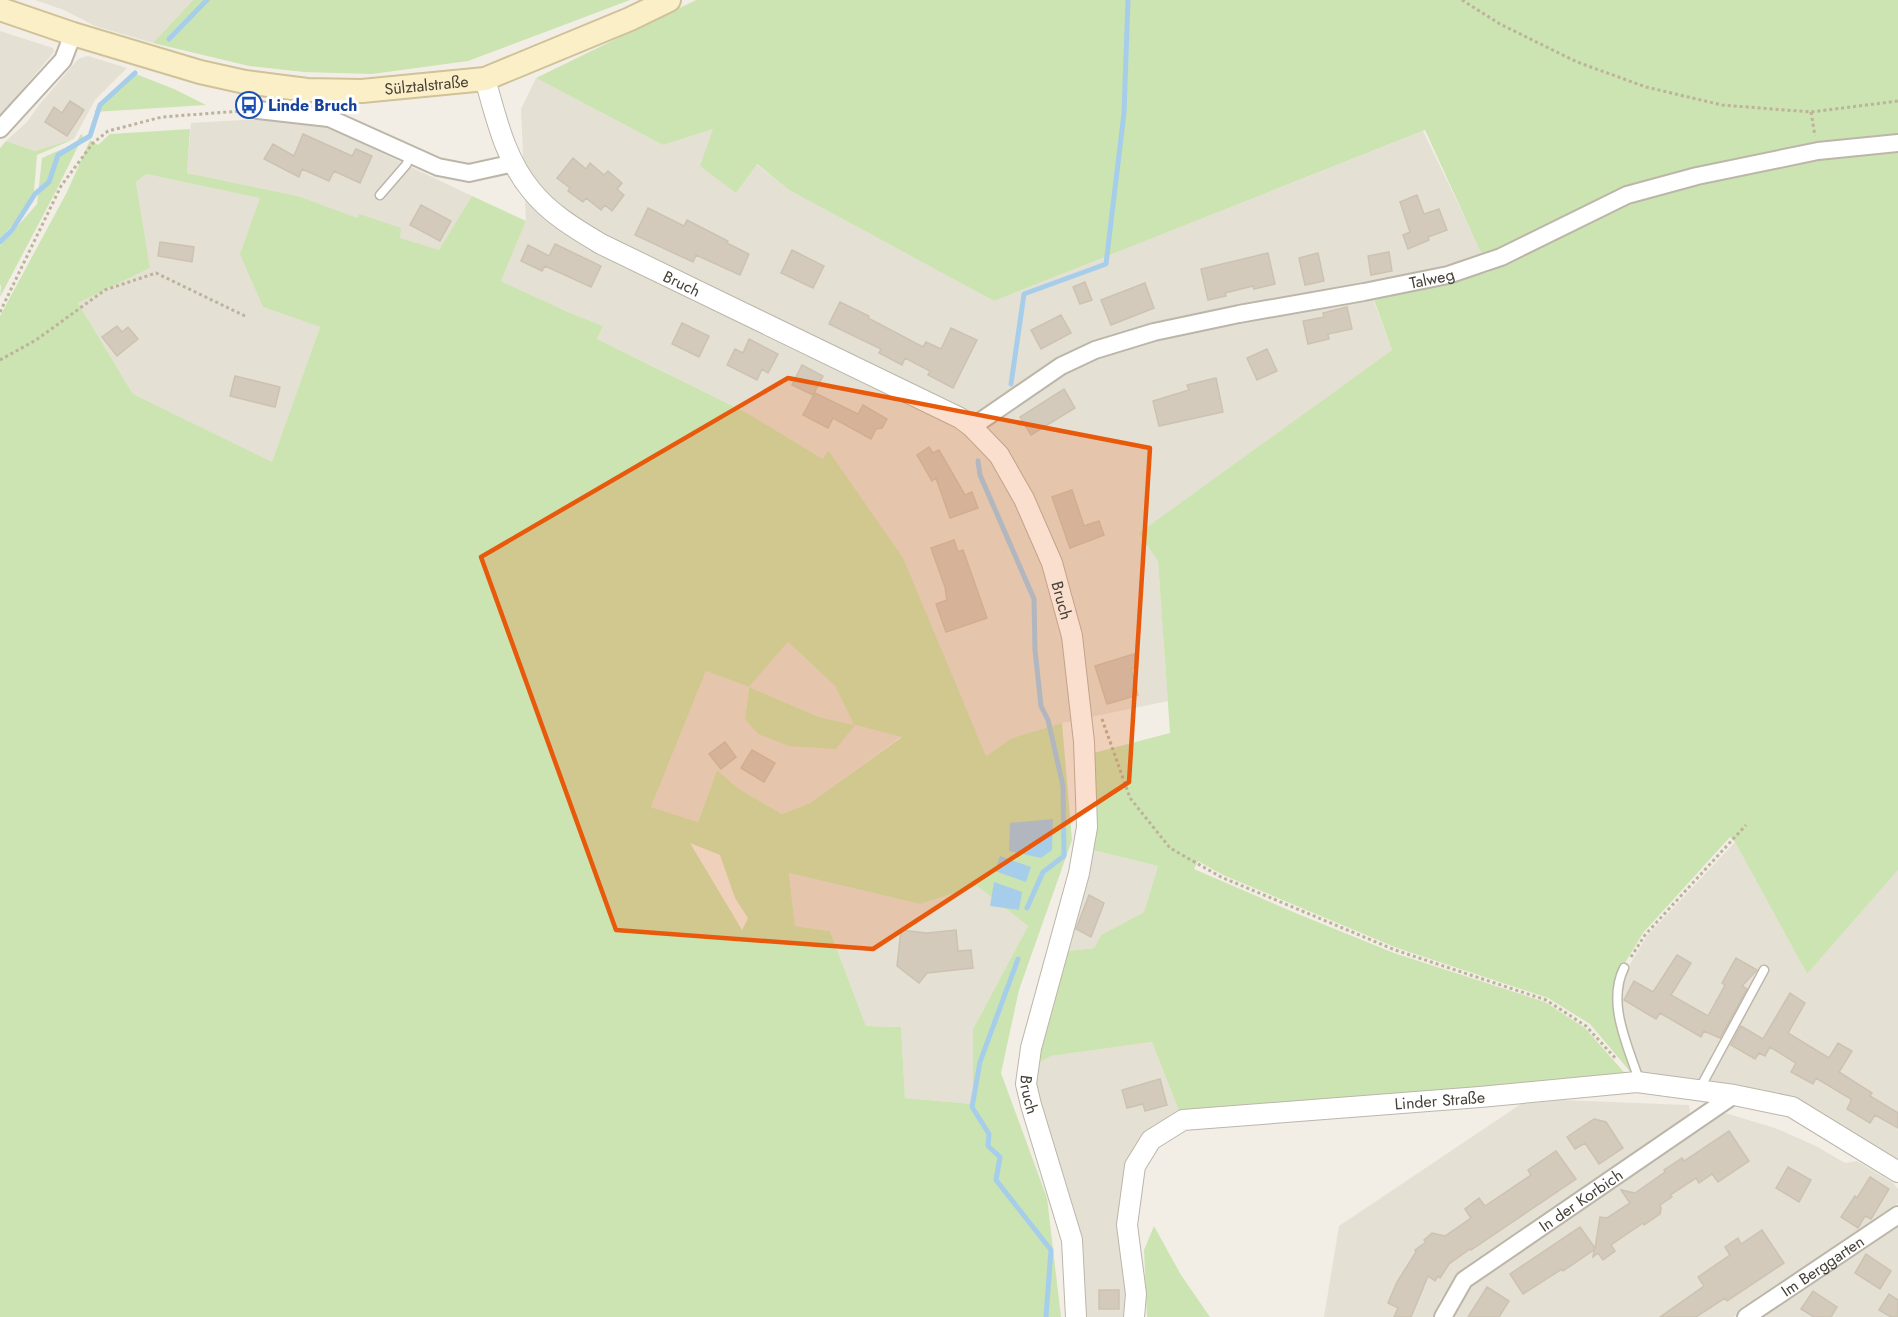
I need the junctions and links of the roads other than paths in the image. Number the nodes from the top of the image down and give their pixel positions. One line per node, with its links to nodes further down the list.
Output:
1 (669, 0): 4 (main road, Sülztalstraße)
2 (0, 9): 3 (main road, Sülztalstraße)
3 (73, 34): 4 (main road, Sülztalstraße); 6 (street)
4 (485, 79): 9 (street, Bruch)
5 (258, 110): 8 (street)
6 (0, 129)
7 (1898, 143): 11 (street, Talweg)
8 (411, 155): 9 (street); 10 (lane)
9 (514, 163): 11 (street, Bruch)
10 (380, 195)
11 (972, 427): 19 (street, Bruch)
12 (1624, 968): 14 (lane)
13 (1764, 970): 15 (lane)
14 (1639, 1082): 15 (street, Linder Straße); 20 (street, Linder Straße)
15 (1698, 1090): 16 (street, Linder Straße)
16 (1734, 1095): 17 (street, Linder Straße); 21 (street, In der Korbich)
17 (1898, 1172)
18 (1898, 1215): 22 (street, Im Berggarten)
19 (1076, 1317)
20 (1134, 1317)
21 (1443, 1317)
22 (1746, 1317)

